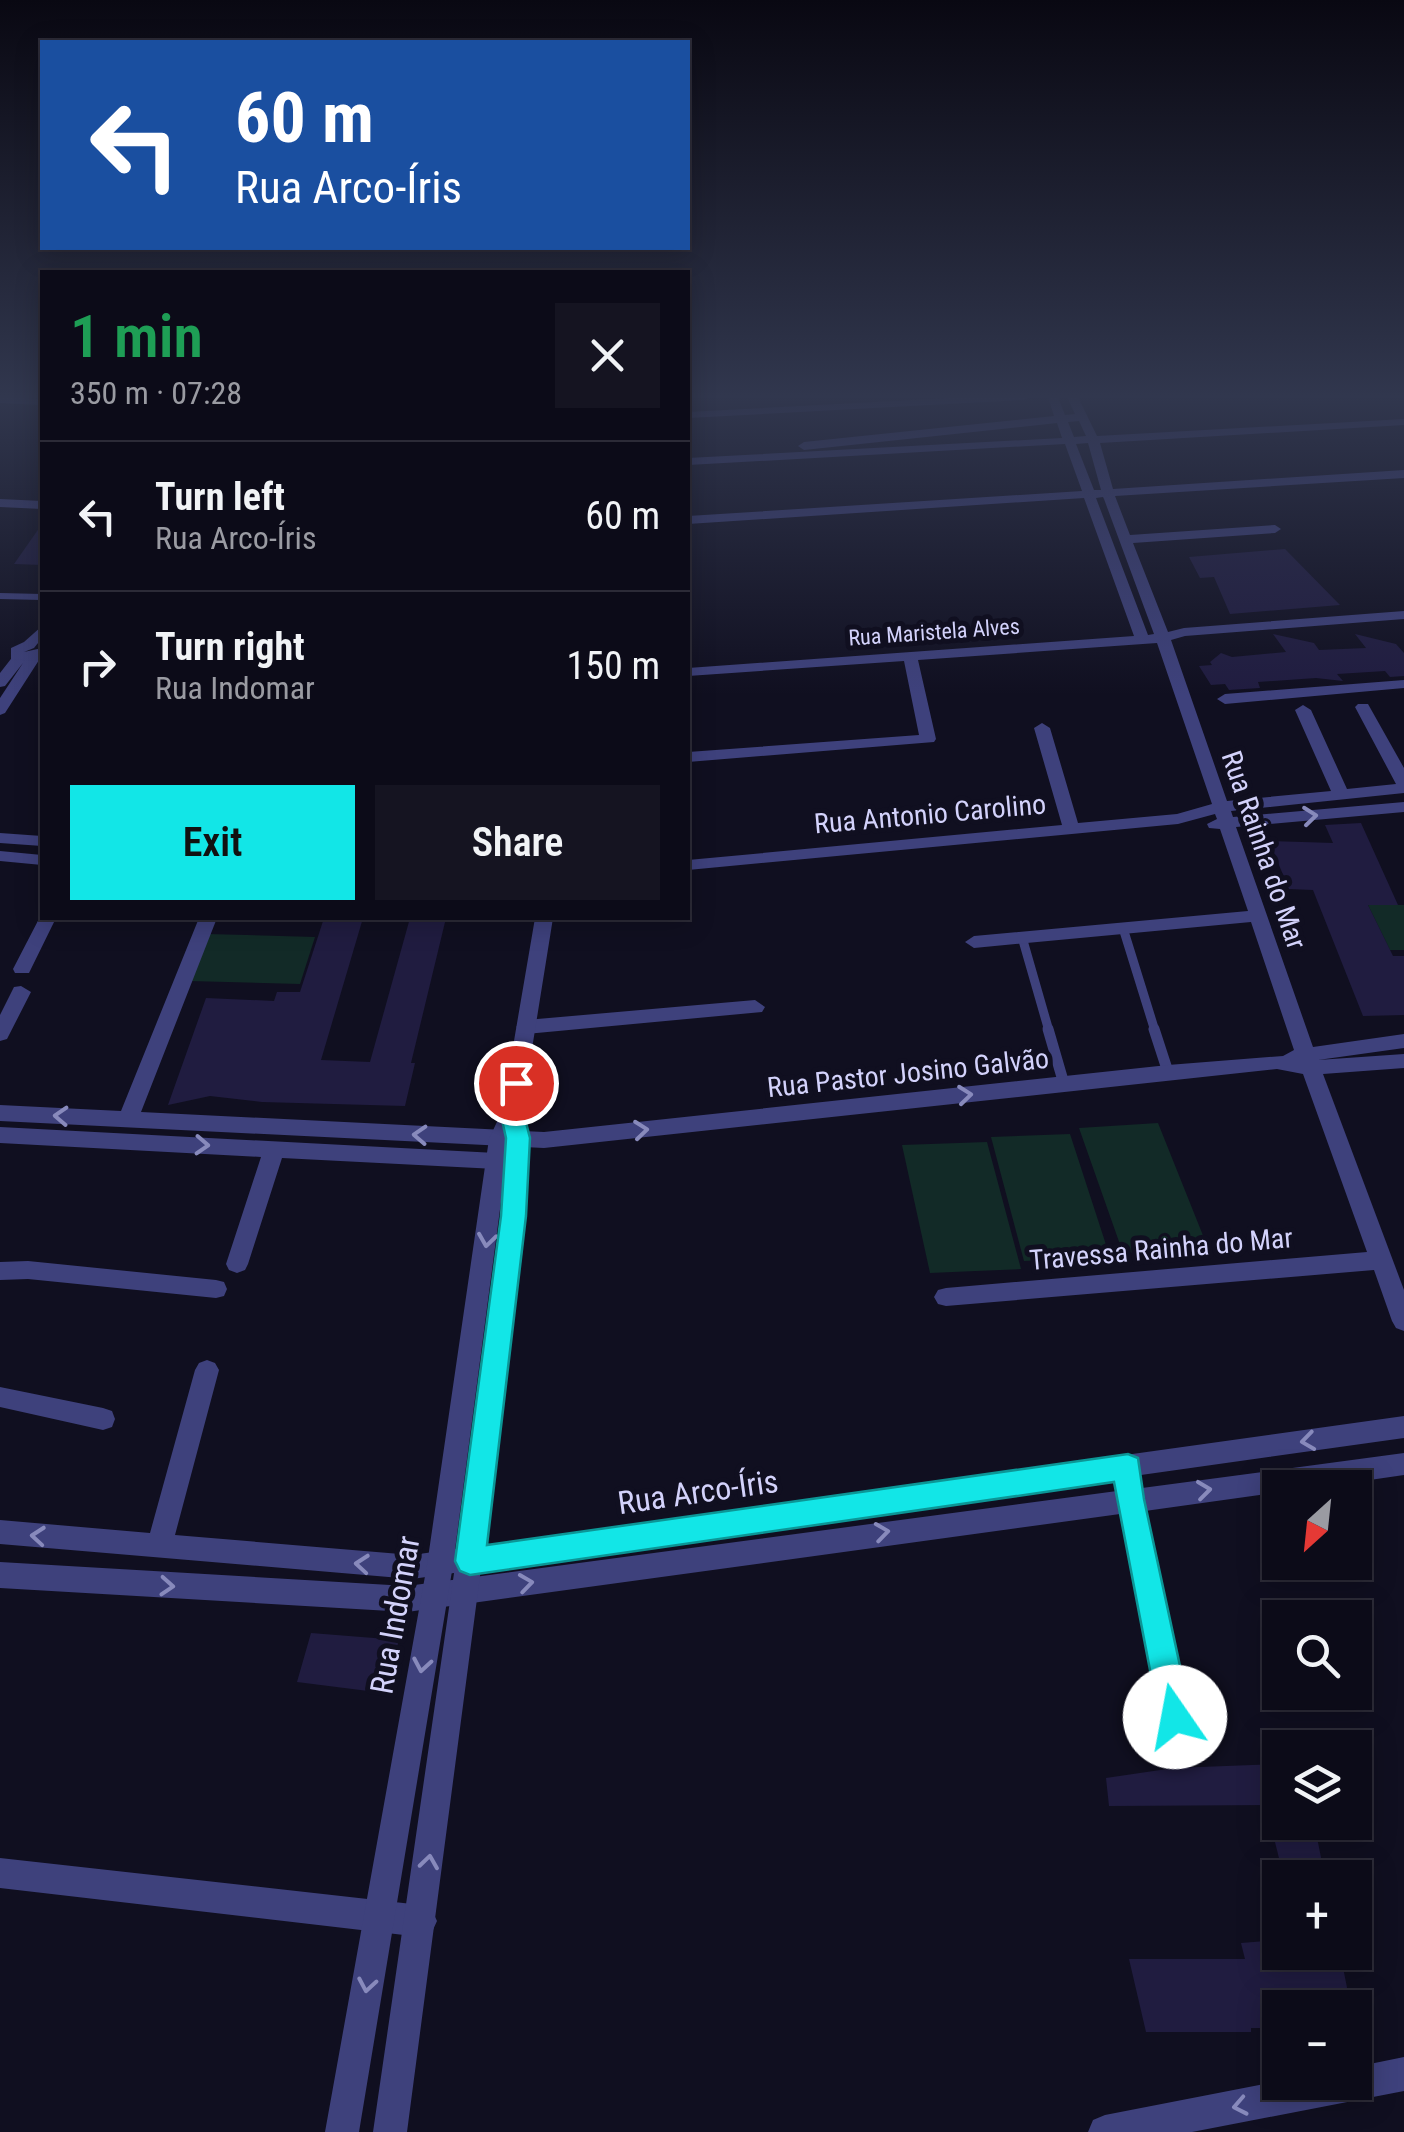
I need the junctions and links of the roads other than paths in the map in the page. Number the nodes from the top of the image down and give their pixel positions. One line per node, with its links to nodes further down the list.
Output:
1 (1083, 496): 9 (street)
2 (1085, 496): 10 (street)
3 (1091, 496): 16 (street, Rua Rainha do Mar)
4 (1109, 496): 12 (street, Rua Rainha do Mar)
5 (0, 502): 6 (street)
6 (40, 505)
7 (0, 513): 8 (street)
8 (40, 515)
9 (690, 520)
10 (690, 528)
11 (1275, 529): 12 (street)
12 (1128, 539): 16 (street, Rua Rainha do Mar)
13 (0, 596): 14 (lane)
14 (40, 598)
15 (1404, 615): 16 (street, Rua Maristela Alves)
16 (1151, 634): 19 (street, Rua Maristela Alves); 20 (street, Rua Maristela Alves); 33 (street, Rua Rainha do Mar)
17 (0, 644): 18 (street)
18 (33, 649): 22 (street); 26 (street)
19 (910, 656): 21 (street, Rua Maristela Alves); 29 (street)
20 (690, 662)
21 (690, 672)
22 (0, 684)
23 (1404, 684): 24 (street)
24 (1225, 699)
25 (1363, 707): 30 (street)
26 (0, 710)
27 (1304, 710): 31 (street)
28 (1042, 728): 34 (street)
29 (690, 758)
30 (1404, 786): 31 (street, Rua Antonio Carolino)
31 (1341, 795): 33 (street, Rua Antonio Carolino)
32 (1404, 806): 33 (street, Rua Antonio Carolino, one-way to 32)
33 (1223, 816): 34 (street, Rua Antonio Carolino); 40 (street, Rua Rainha do Mar)
34 (1071, 828): 39 (street, Rua Antonio Carolino)
35 (0, 838): 36 (street)
36 (40, 841)
37 (0, 856): 38 (street)
38 (40, 860)
39 (690, 865)
40 (1258, 916): 44 (street); 53 (street, Rua Rainha do Mar)
41 (46, 920): 47 (street)
42 (207, 920): 58 (street)
43 (544, 920): 50 (street, Rua Indomar)
44 (1123, 928): 45 (street); 55 (lane)
45 (1022, 937): 46 (street); 56 (lane)
46 (974, 942)
47 (22, 969)
48 (21, 992): 51 (street)
49 (756, 1007): 50 (street)
50 (526, 1027): 60 (street, Rua Indomar)
51 (0, 1034)
52 (1404, 1042): 53 (street, Rua Pastor Josino Galvão)
53 (1307, 1060): 54 (street, Rua Pastor Josino Galvão); 55 (street, Rua Pastor Josino Galvão); 62 (street, Rua Rainha do Mar)
54 (1404, 1061)
55 (1168, 1072): 56 (street, Rua Pastor Josino Galvão)
56 (1064, 1084): 60 (street, Rua Pastor Josino Galvão, one-way to 56)
57 (0, 1113): 58 (street, Rua Pastor Josino Galvão, one-way to 57)
58 (128, 1120): 60 (street, Rua Pastor Josino Galvão, one-way to 58)
59 (0, 1135): 61 (street, Rua Pastor Josino Galvão, one-way to 61)
60 (514, 1141): 61 (street, Rua Pastor Josino Galvão); 79 (street, Rua Indomar); 80 (street, Rua Indomar, one-way to 80)
61 (274, 1149): 63 (street)
62 (1382, 1260): 66 (street, Travessa Rainha do Mar); 67 (street, Rua Rainha do Mar)
63 (237, 1264)
64 (0, 1271): 65 (street)
65 (216, 1290)
66 (946, 1297)
67 (1404, 1322)
68 (207, 1370): 78 (street)
69 (0, 1397): 70 (street)
70 (103, 1419)
71 (1404, 1427): 73 (street, Rua Arco-Íris, one-way to 73)
72 (1404, 1464): 74 (street, one-way to 72)
73 (1128, 1467): 74 (street); 75 (street, Rua Arco-Íris)
74 (1130, 1499): 77 (street, one-way to 74); 84 (street)
75 (827, 1508): 77 (street); 79 (street, Rua Arco-Íris)
76 (0, 1532): 78 (street, Rua Arco-Íris, one-way to 76)
77 (830, 1539): 82 (street, one-way to 77)
78 (158, 1546): 80 (street, Rua Arco-Íris, one-way to 78)
79 (470, 1561): 80 (street, Rua Arco-Íris); 82 (street, Rua Indomar)
80 (440, 1565): 83 (street, Rua Indomar)
81 (0, 1576): 83 (street, one-way to 83)
82 (466, 1591): 83 (street); 87 (street, Rua Indomar, one-way to 82)
83 (434, 1596): 86 (street, Rua Indomar, one-way to 86)
84 (1175, 1717)
85 (0, 1874): 86 (street)
86 (379, 1918): 87 (street); 89 (street, Rua Indomar, one-way to 89)
87 (421, 1921): 90 (street, Rua Indomar)
88 (1404, 2074): 91 (street, one-way to 91)
89 (342, 2132)
90 (390, 2132)
91 (1105, 2132)

